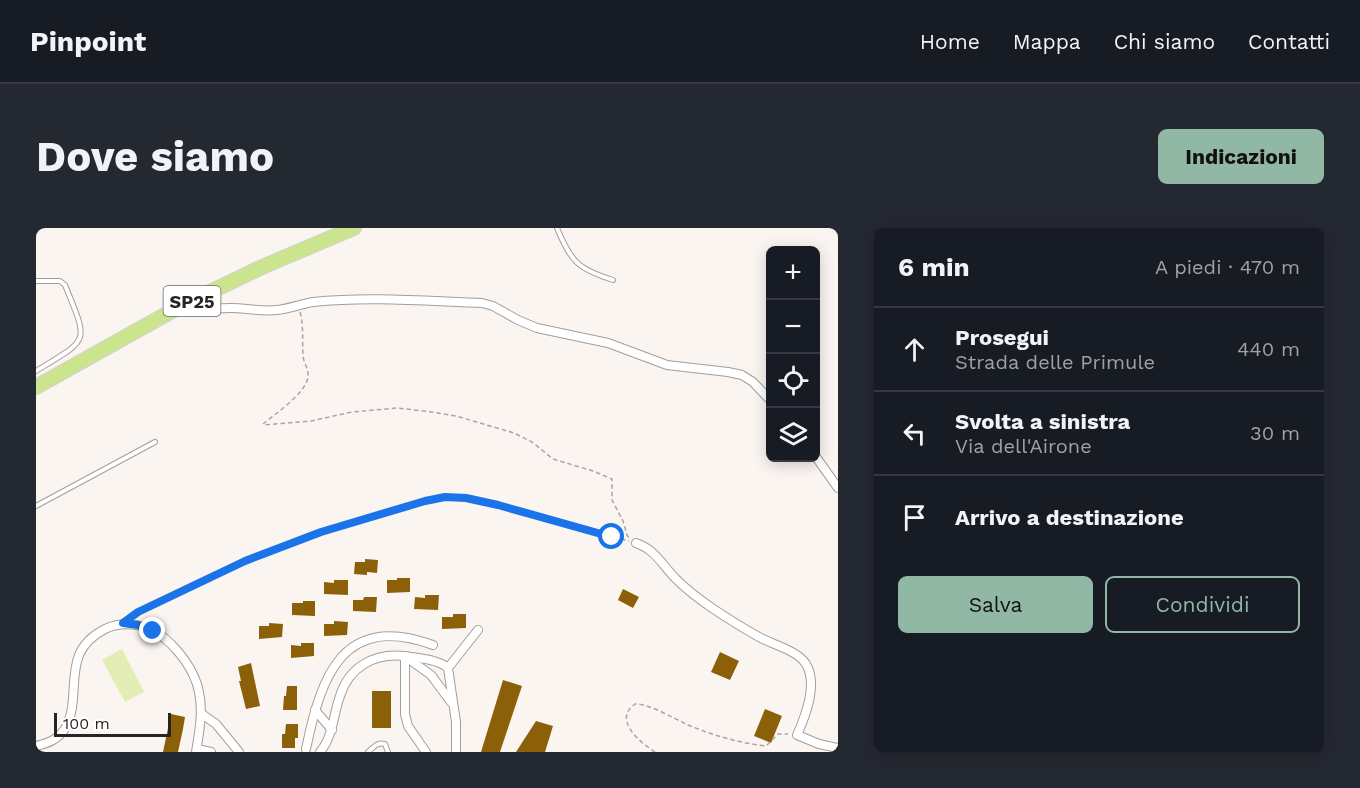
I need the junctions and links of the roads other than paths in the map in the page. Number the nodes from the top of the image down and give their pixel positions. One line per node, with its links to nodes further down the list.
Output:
1 (354, 228): 5 (main road, SP25)
2 (557, 228): 4 (lane)
3 (36, 280): 6 (lane)
4 (613, 280)
5 (181, 306): 7 (main road, SP25); 8 (street)
6 (36, 371)
7 (36, 387)
8 (766, 395)
9 (155, 442): 12 (lane)
10 (820, 462): 11 (street)
11 (838, 488)
12 (36, 506)
13 (636, 543): 23 (street)
14 (478, 630): 17 (street)
15 (433, 645): 19 (street)
16 (405, 656): 17 (street); 18 (street); 21 (street); 27 (street)
17 (448, 668): 18 (street)
18 (452, 704): 32 (street)
19 (315, 710): 21 (street); 24 (street)
20 (202, 714): 22 (street); 25 (street); 29 (street)
21 (332, 730): 26 (street)
22 (36, 746)
23 (838, 748)
24 (306, 749)
25 (196, 750): 28 (street)
26 (322, 751)
27 (424, 751)
28 (211, 752)
29 (239, 752)
30 (368, 752): 31 (lane)
31 (388, 752)
32 (456, 752)

